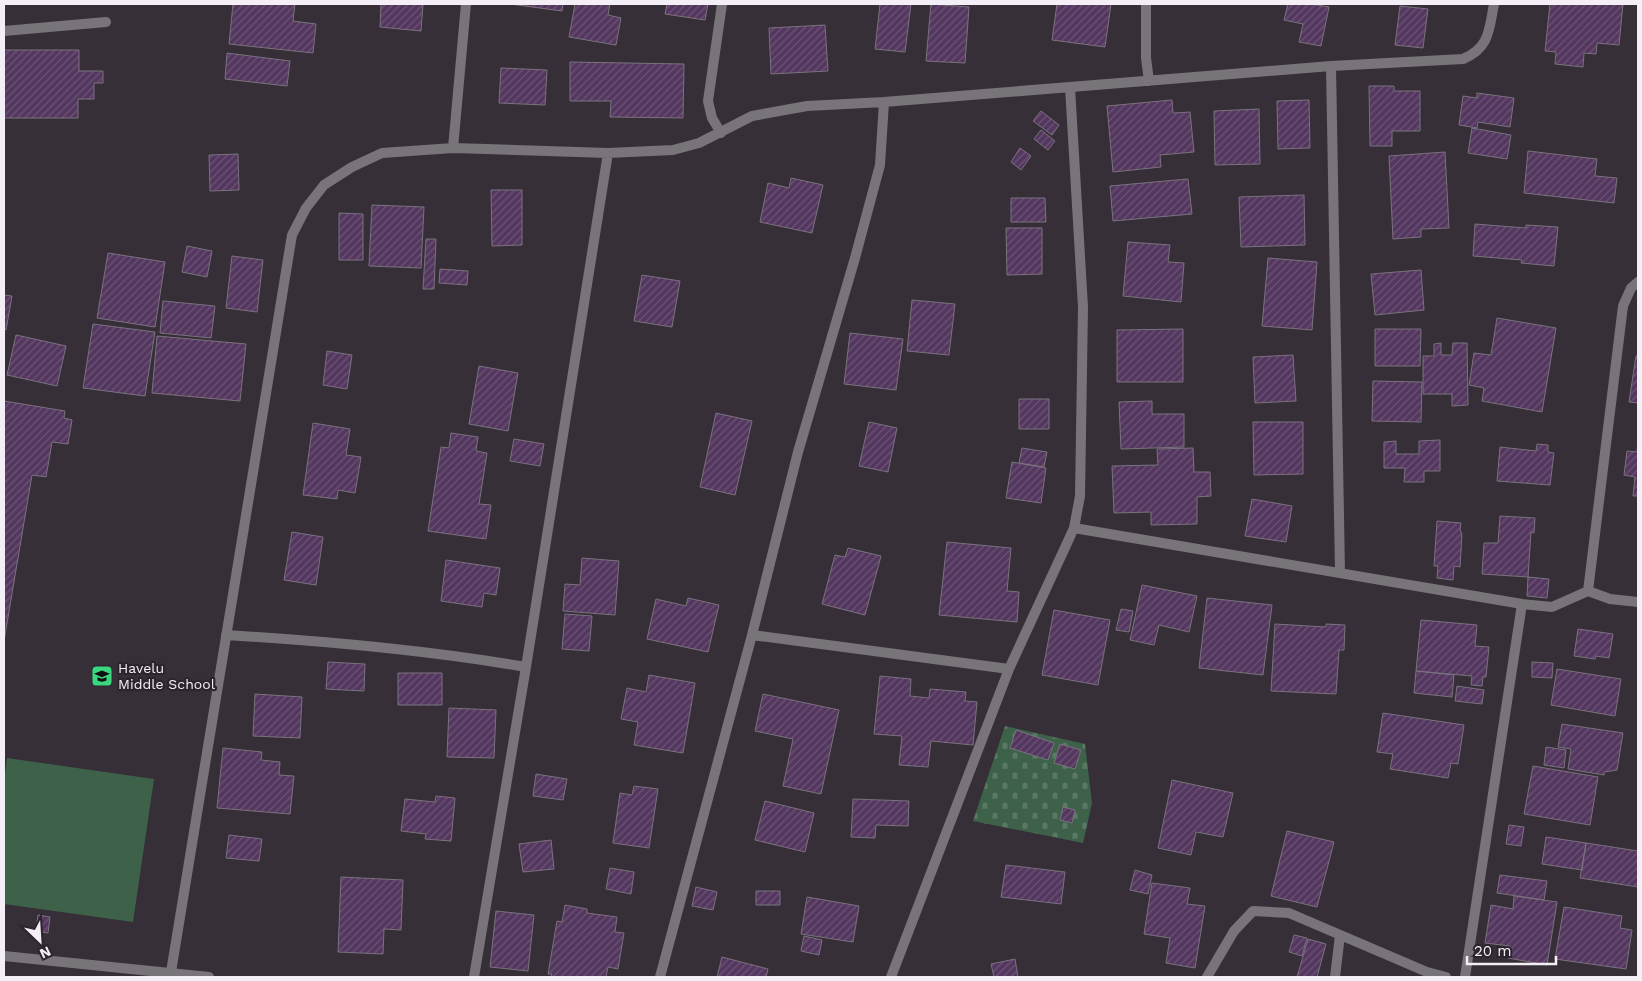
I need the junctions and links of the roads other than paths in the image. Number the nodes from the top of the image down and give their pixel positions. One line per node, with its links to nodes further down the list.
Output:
1 (466, 4): 12 (street)
2 (722, 4): 11 (street)
3 (1146, 4): 8 (street)
4 (1494, 4): 7 (street)
5 (106, 22): 6 (street)
6 (4, 31)
7 (1331, 66): 8 (street); 16 (street)
8 (1149, 81): 9 (street)
9 (1070, 88): 10 (street); 15 (street)
10 (884, 102): 11 (street); 21 (street)
11 (721, 133): 13 (street)
12 (453, 148): 13 (street); 20 (street)
13 (608, 153): 22 (street)
14 (1638, 282): 17 (street)
15 (1074, 528): 16 (street); 23 (street)
16 (1340, 572): 19 (street)
17 (1588, 591): 18 (street); 19 (street)
18 (1638, 602)
19 (1522, 604): 34 (street)
20 (226, 635): 22 (street); 26 (street)
21 (752, 635): 23 (street); 29 (street)
22 (526, 667): 28 (street)
23 (1009, 669): 30 (street)
24 (1340, 935): 31 (street); 32 (street); 33 (street)
25 (4, 956): 26 (street)
26 (171, 972): 27 (street)
27 (209, 977)
28 (474, 977)
29 (660, 977)
30 (890, 977)
31 (1207, 977)
32 (1335, 977)
33 (1446, 977)
34 (1465, 977)

